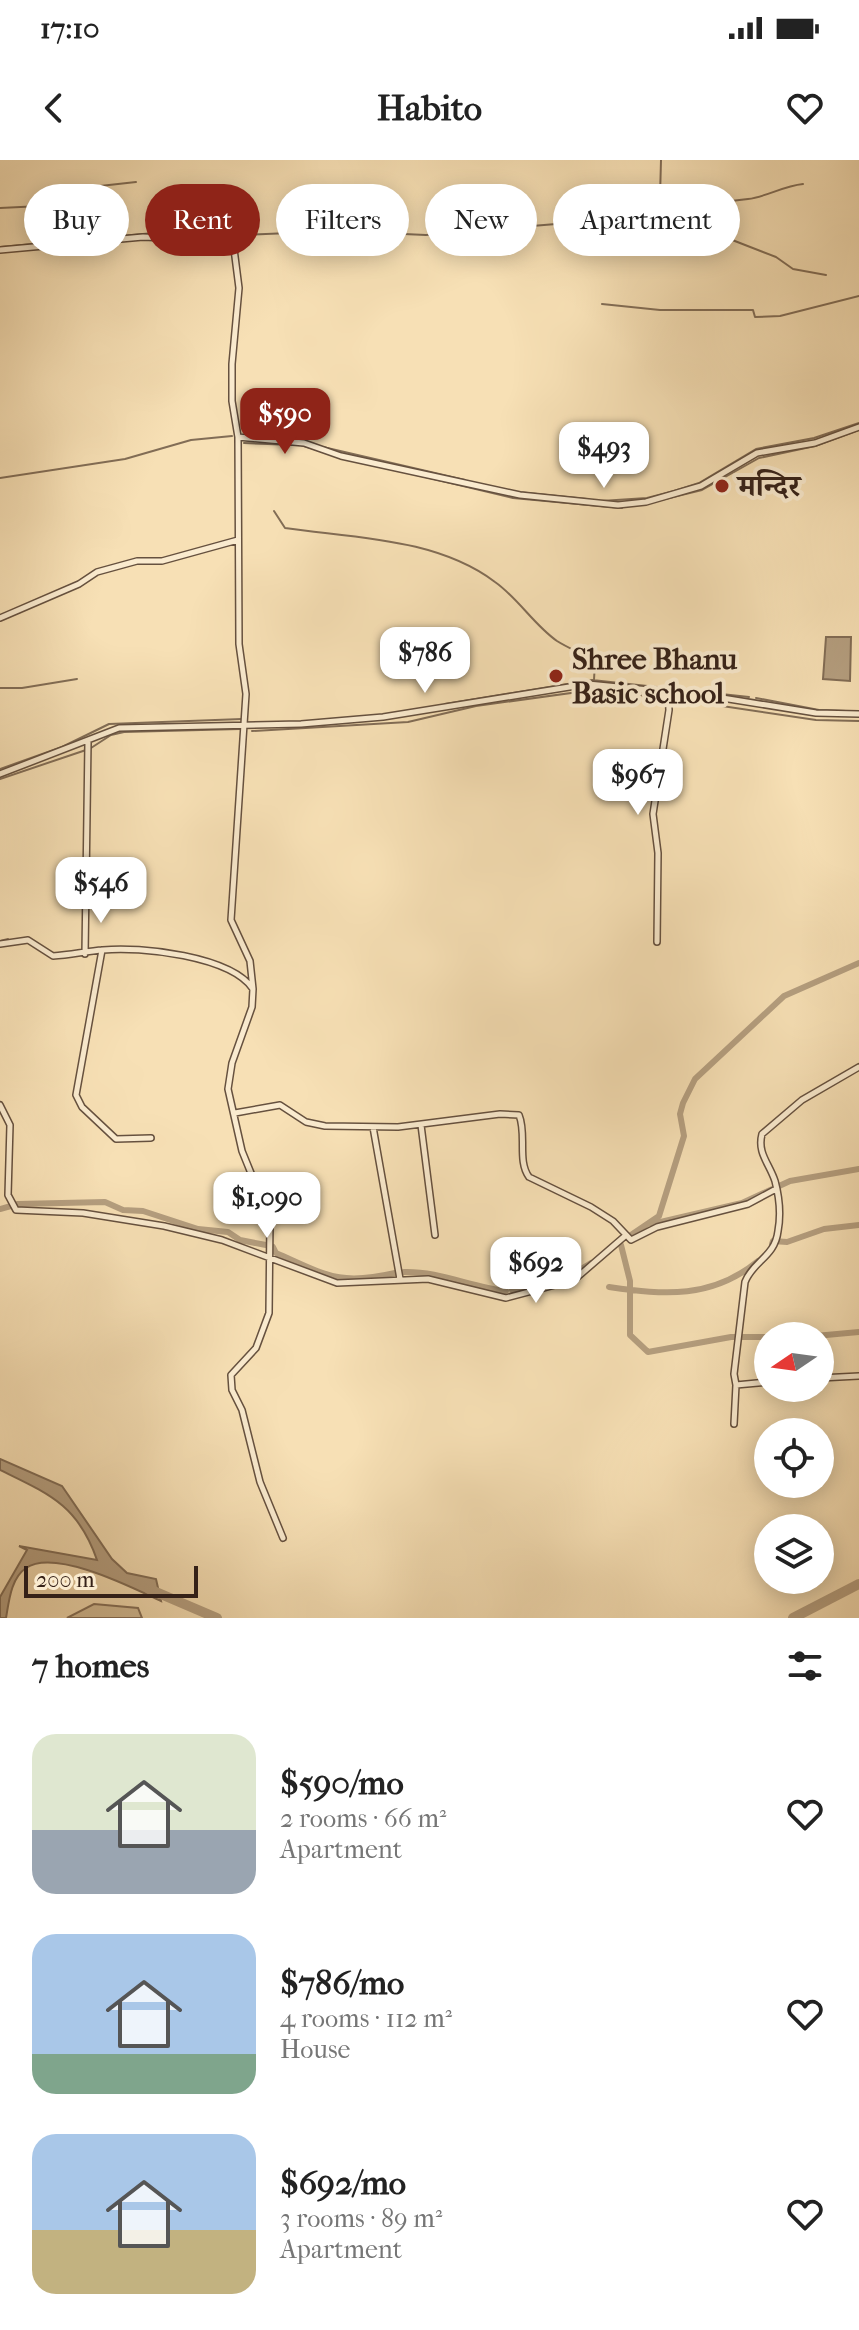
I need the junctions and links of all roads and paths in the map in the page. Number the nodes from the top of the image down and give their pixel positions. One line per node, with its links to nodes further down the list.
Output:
1 (0, 250): 3 (street)
2 (859, 427): 3 (street)
3 (238, 437): 4 (street)
4 (238, 540): 5 (street); 8 (street)
5 (0, 618)
6 (668, 693): 7 (street); 8 (street); 11 (street)
7 (859, 714)
8 (245, 726): 9 (street); 15 (street)
9 (88, 742): 10 (street); 14 (street)
10 (0, 774)
11 (657, 942)
12 (0, 944): 14 (street)
13 (102, 950): 14 (street); 15 (street); 21 (street)
14 (85, 954)
15 (253, 989): 18 (street)
16 (859, 1067): 22 (street)
17 (0, 1105): 25 (street)
18 (234, 1112): 20 (street); 25 (street)
19 (421, 1125): 20 (street); 23 (street); 24 (street)
20 (373, 1127): 26 (street)
21 (151, 1138)
22 (774, 1192): 24 (street); 30 (street)
23 (435, 1235)
24 (625, 1236): 26 (street)
25 (271, 1256): 26 (street); 32 (street)
26 (400, 1279)
27 (859, 1376): 28 (street)
28 (834, 1377)
29 (754, 1383): 30 (street)
30 (736, 1385): 31 (street)
31 (734, 1424)
32 (283, 1538)

